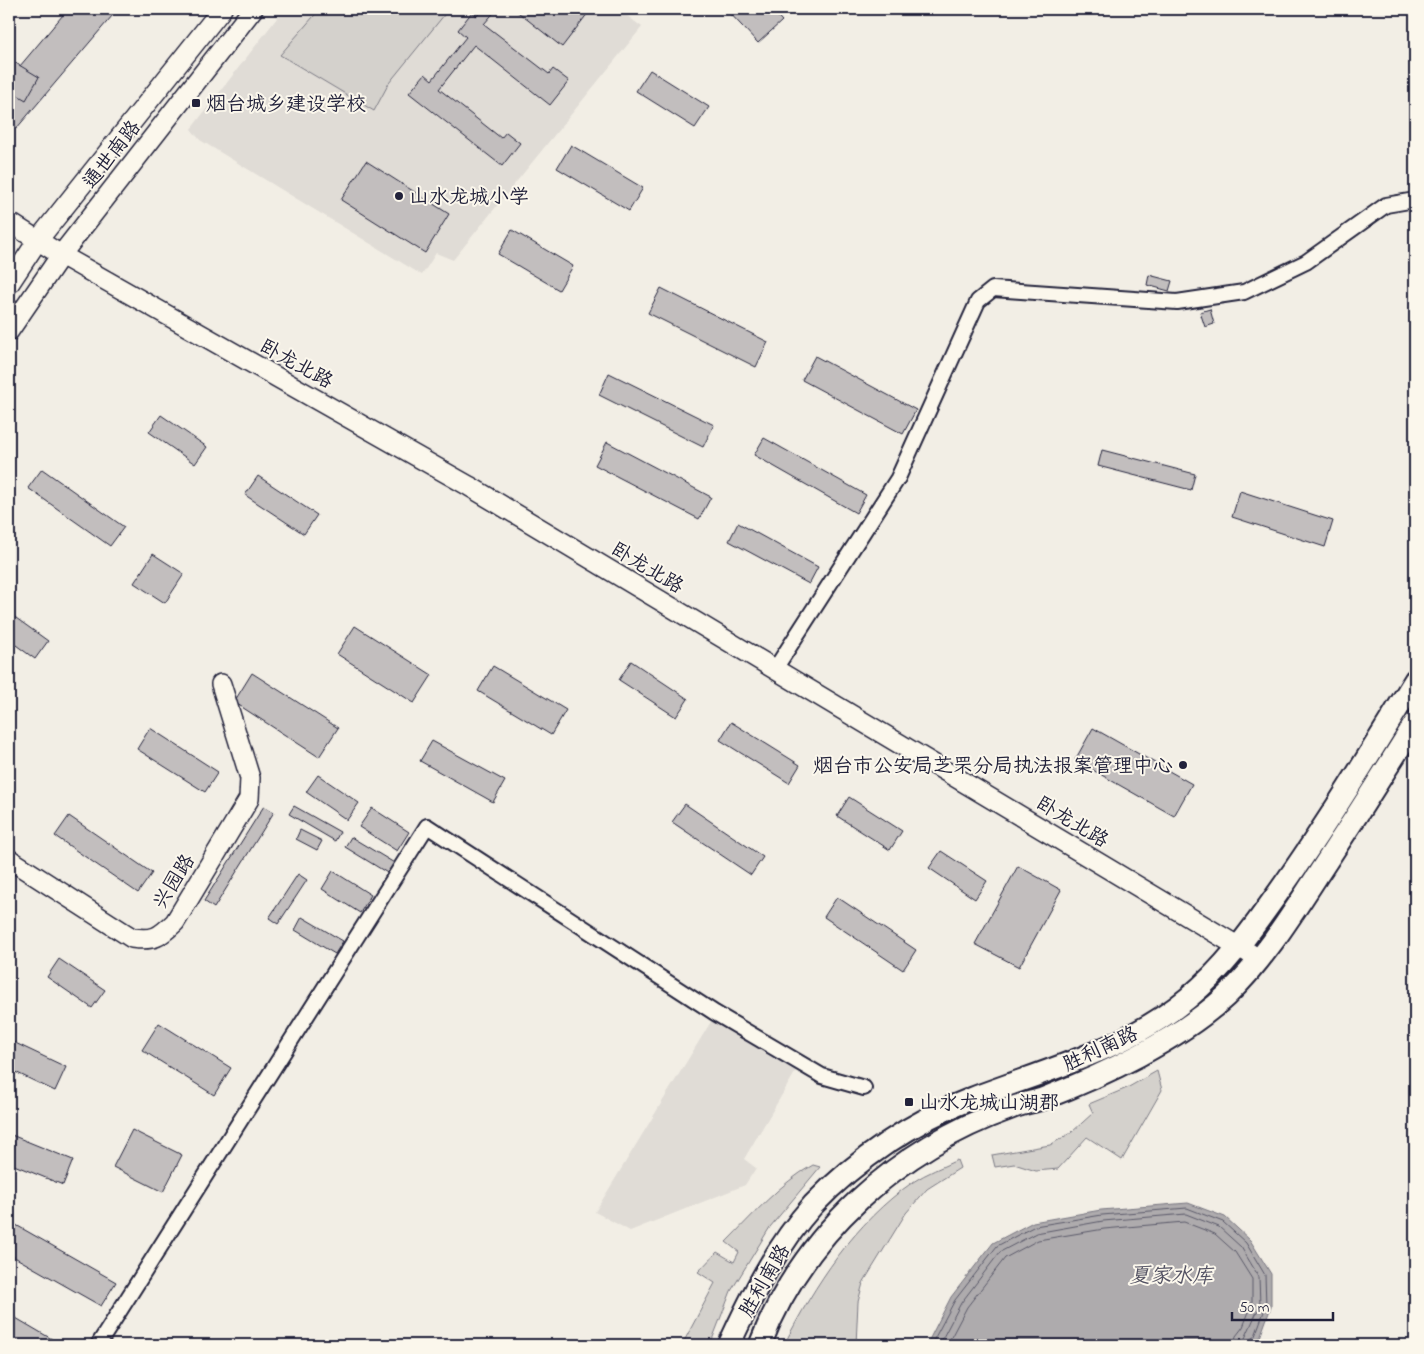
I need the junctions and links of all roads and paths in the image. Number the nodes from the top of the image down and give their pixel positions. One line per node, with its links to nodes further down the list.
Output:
1 (222, 9): 5 (street, 通世南路)
2 (253, 9): 6 (street, 通世南路)
3 (1415, 200): 9 (street)
4 (9, 222): 5 (street, 卧龙北路)
5 (38, 240): 6 (street, 卧龙北路); 7 (street, 通世南路)
6 (60, 255): 8 (street, 通世南路); 9 (street, 卧龙北路)
7 (9, 284)
8 (9, 332)
9 (775, 669): 14 (street, 卧龙北路)
10 (1415, 680): 14 (main road, 胜利南路)
11 (221, 684): 13 (street, 兴园路)
12 (1415, 723): 15 (main road, 胜利南路)
13 (9, 859)
14 (1239, 946): 15 (street, 卧龙北路); 18 (main road, 胜利南路)
15 (1260, 958): 19 (main road, 胜利南路)
16 (864, 1088): 17 (street)
17 (98, 1345)
18 (729, 1345)
19 (760, 1345)

